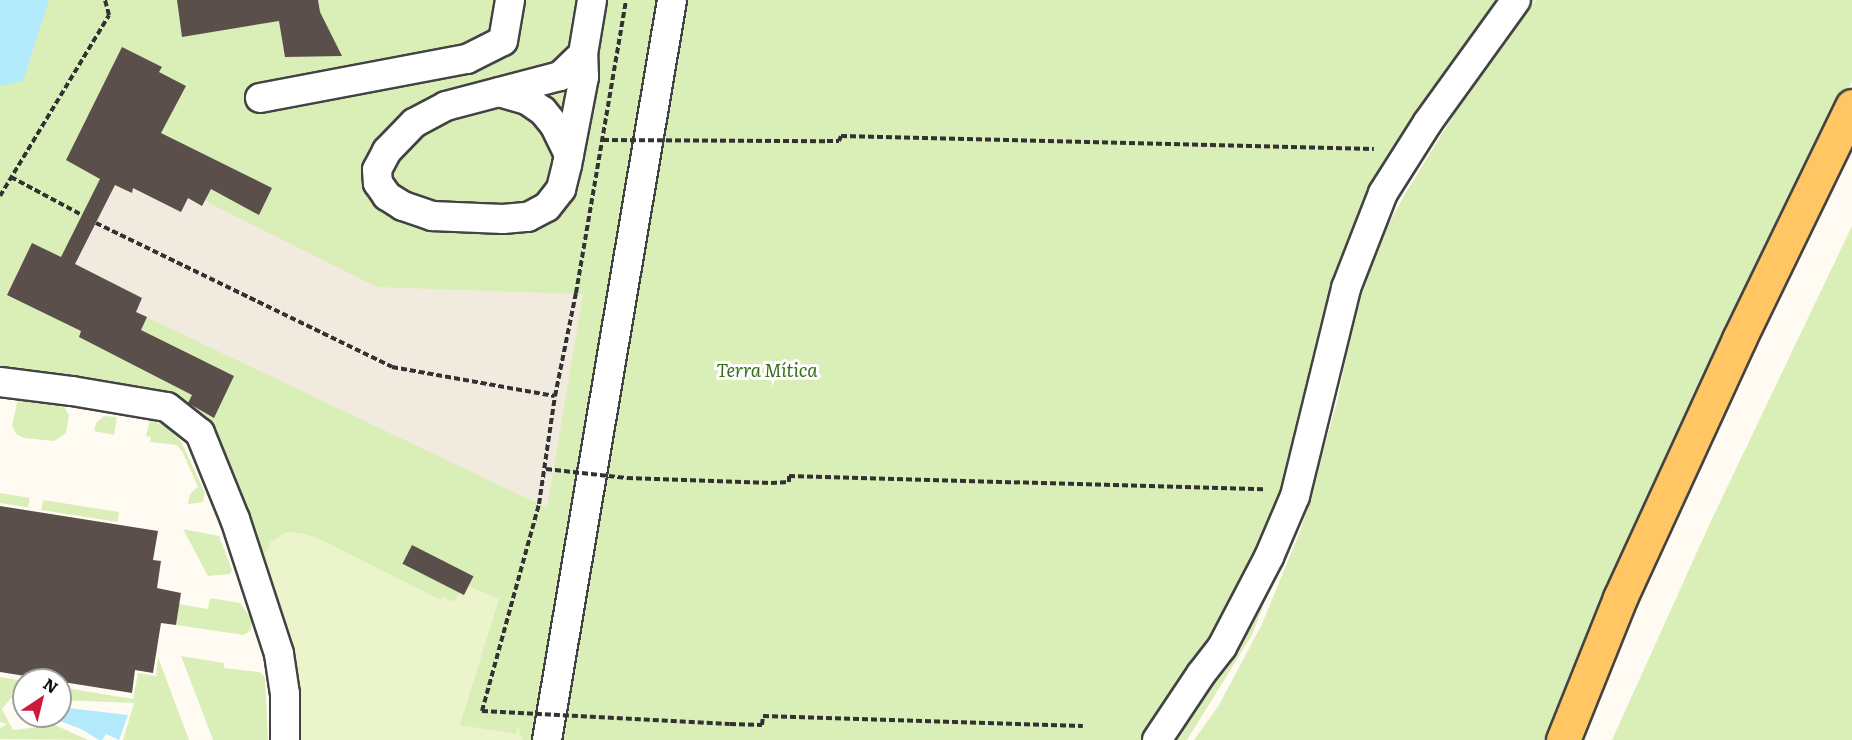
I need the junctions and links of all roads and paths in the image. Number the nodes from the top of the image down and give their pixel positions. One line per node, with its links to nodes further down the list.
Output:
1 (105, 0): 15 (path)
2 (510, 0): 9 (lane)
3 (592, 0): 7 (lane)
4 (626, 0): 11 (path)
5 (672, 0): 25 (lane)
6 (1516, 0): 26 (lane)
7 (583, 54): 8 (lane); 13 (lane)
8 (498, 92): 13 (lane); 13 (lane)
9 (260, 98)
10 (1852, 106): 27 (main road)
11 (603, 140): 12 (path, bridge); 20 (path)
12 (1374, 149)
13 (569, 155)
14 (1852, 157): 28 (main road)
15 (11, 177): 16 (path); 17 (path)
16 (0, 195)
17 (82, 216)
18 (96, 223): 20 (path)
19 (11, 384): 24 (lane)
20 (555, 396): 21 (path)
21 (546, 470): 22 (path, bridge); 23 (path, bridge)
22 (1264, 489)
23 (1083, 726)
24 (285, 740)
25 (547, 740)
26 (1157, 740)
27 (1563, 740)
28 (1587, 740)

